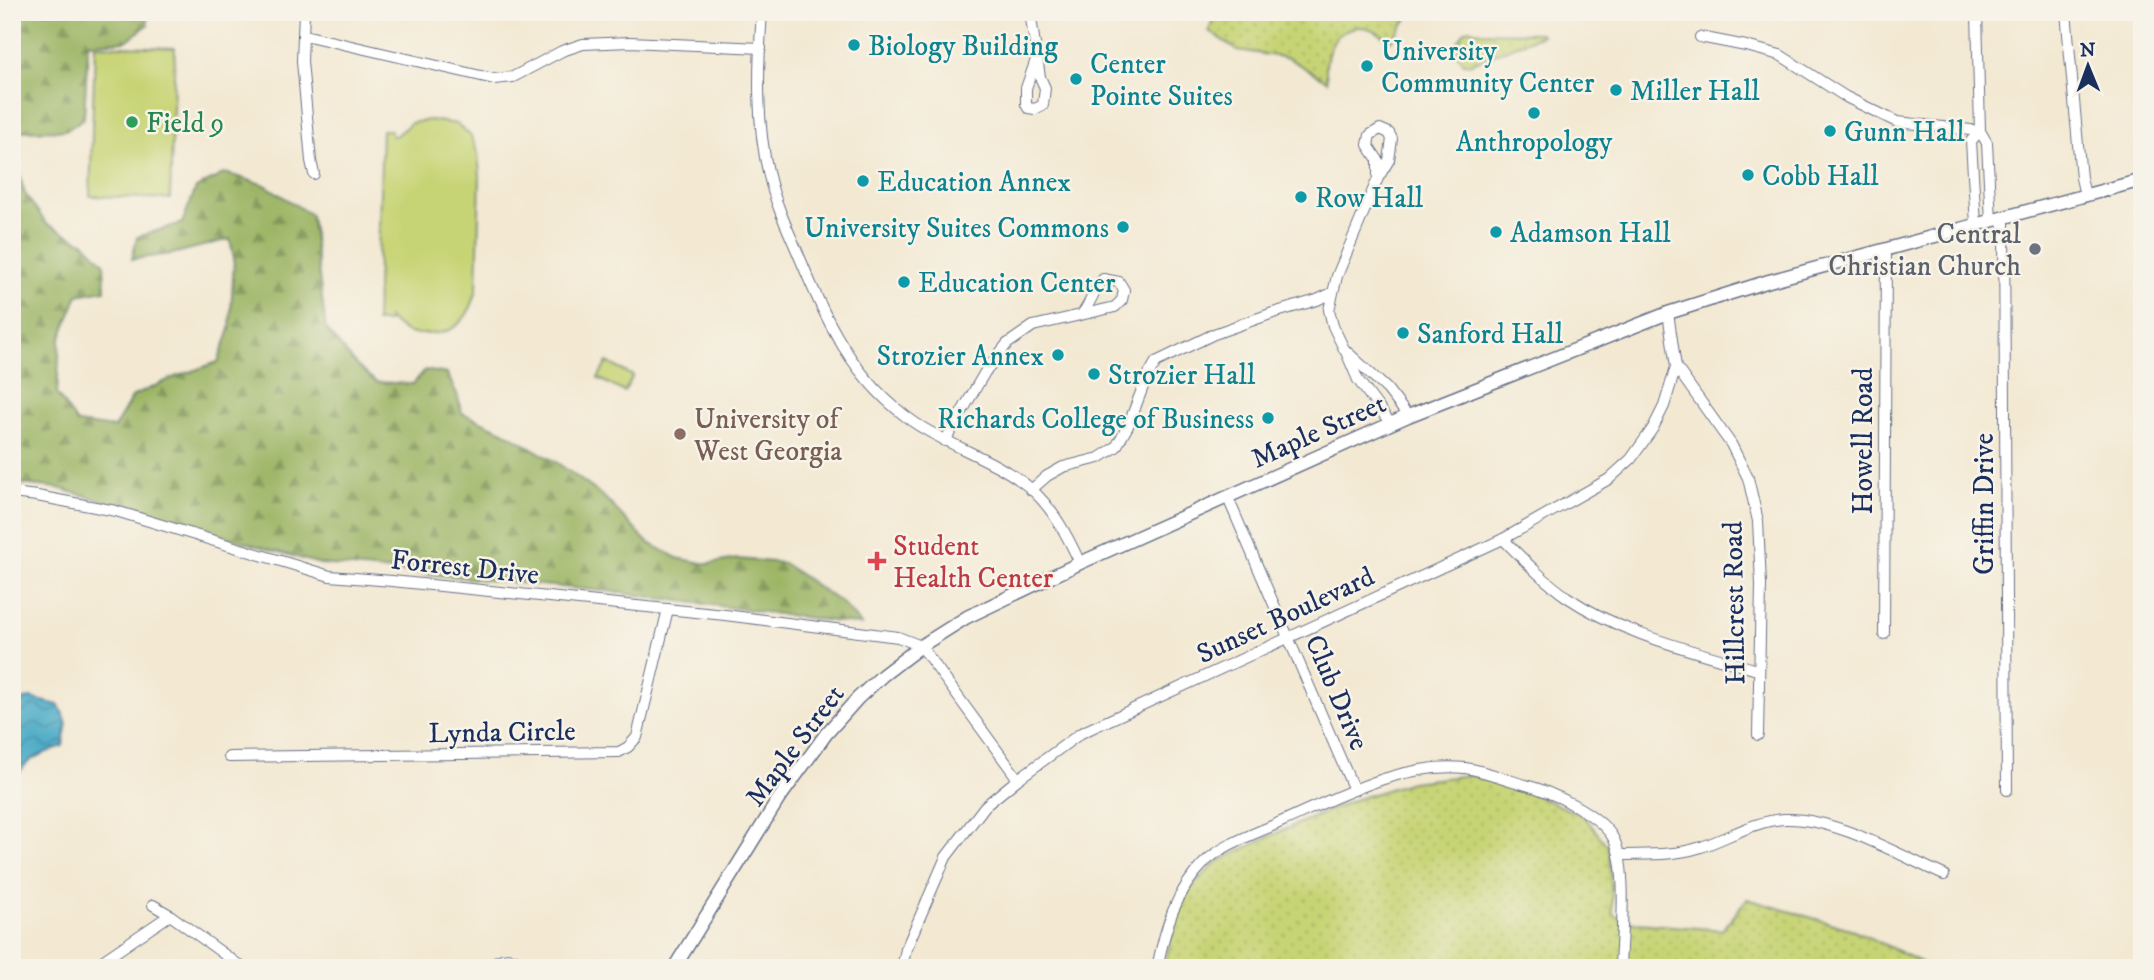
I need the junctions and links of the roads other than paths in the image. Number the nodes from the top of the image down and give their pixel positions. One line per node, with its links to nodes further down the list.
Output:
1 (304, 12): 6 (street)
2 (762, 12): 8 (street)
3 (1031, 12): 9 (street)
4 (1977, 12): 10 (street)
5 (2066, 12): 14 (street)
6 (304, 35): 8 (street); 11 (street)
7 (1700, 37): 10 (street)
8 (761, 48): 25 (street)
9 (1037, 57)
10 (1980, 131): 15 (street, Griffin Drive); 16 (street)
11 (314, 174)
12 (1378, 177): 18 (street)
13 (2142, 180): 14 (main road, Maple Street)
14 (2085, 195): 15 (main road, Maple Street)
15 (1997, 219): 16 (main road, Maple Street); 40 (street, Griffin Drive)
16 (1976, 225): 17 (main road, Maple Street)
17 (1886, 249): 19 (main road, Maple Street); 32 (street, Howell Road)
18 (1332, 293): 21 (street); 26 (street)
19 (1668, 313): 22 (street, Sunset Boulevard); 23 (main road, Maple Street)
20 (1082, 314): 25 (street)
21 (1344, 349): 23 (street); 24 (street)
22 (1676, 367): 29 (street, Sunset Boulevard); 35 (street, Hillcrest Road)
23 (1408, 416): 24 (main road, Maple Street)
24 (1391, 424): 28 (main road, Maple Street)
25 (945, 441): 26 (street)
26 (1031, 490): 30 (street)
27 (12, 494): 31 (street, Forrest Drive)
28 (1228, 498): 30 (main road, Maple Street); 33 (street, Club Drive)
29 (1503, 539): 33 (street, Sunset Boulevard); 35 (street)
30 (1080, 563): 34 (main road, Maple Street)
31 (668, 609): 34 (street, Forrest Drive); 37 (street, Lynda Circle)
32 (1884, 634)
33 (1290, 636): 38 (street, Sunset Boulevard); 39 (street, Club Drive)
34 (921, 646): 38 (street); 49 (main road, Maple Street)
35 (1758, 670): 36 (street, Hillcrest Road)
36 (1758, 735)
37 (229, 757)
38 (1018, 779): 50 (street, Sunset Boulevard)
39 (1354, 790): 41 (street); 51 (street)
40 (2007, 790)
41 (1619, 855): 42 (street); 52 (street)
42 (1944, 875)
43 (153, 905): 44 (street)
44 (170, 915): 45 (street); 46 (street)
45 (92, 968)
46 (243, 968)
47 (488, 968): 48 (street)
48 (525, 968)
49 (674, 968)
50 (902, 968)
51 (1157, 968)
52 (1620, 968)

